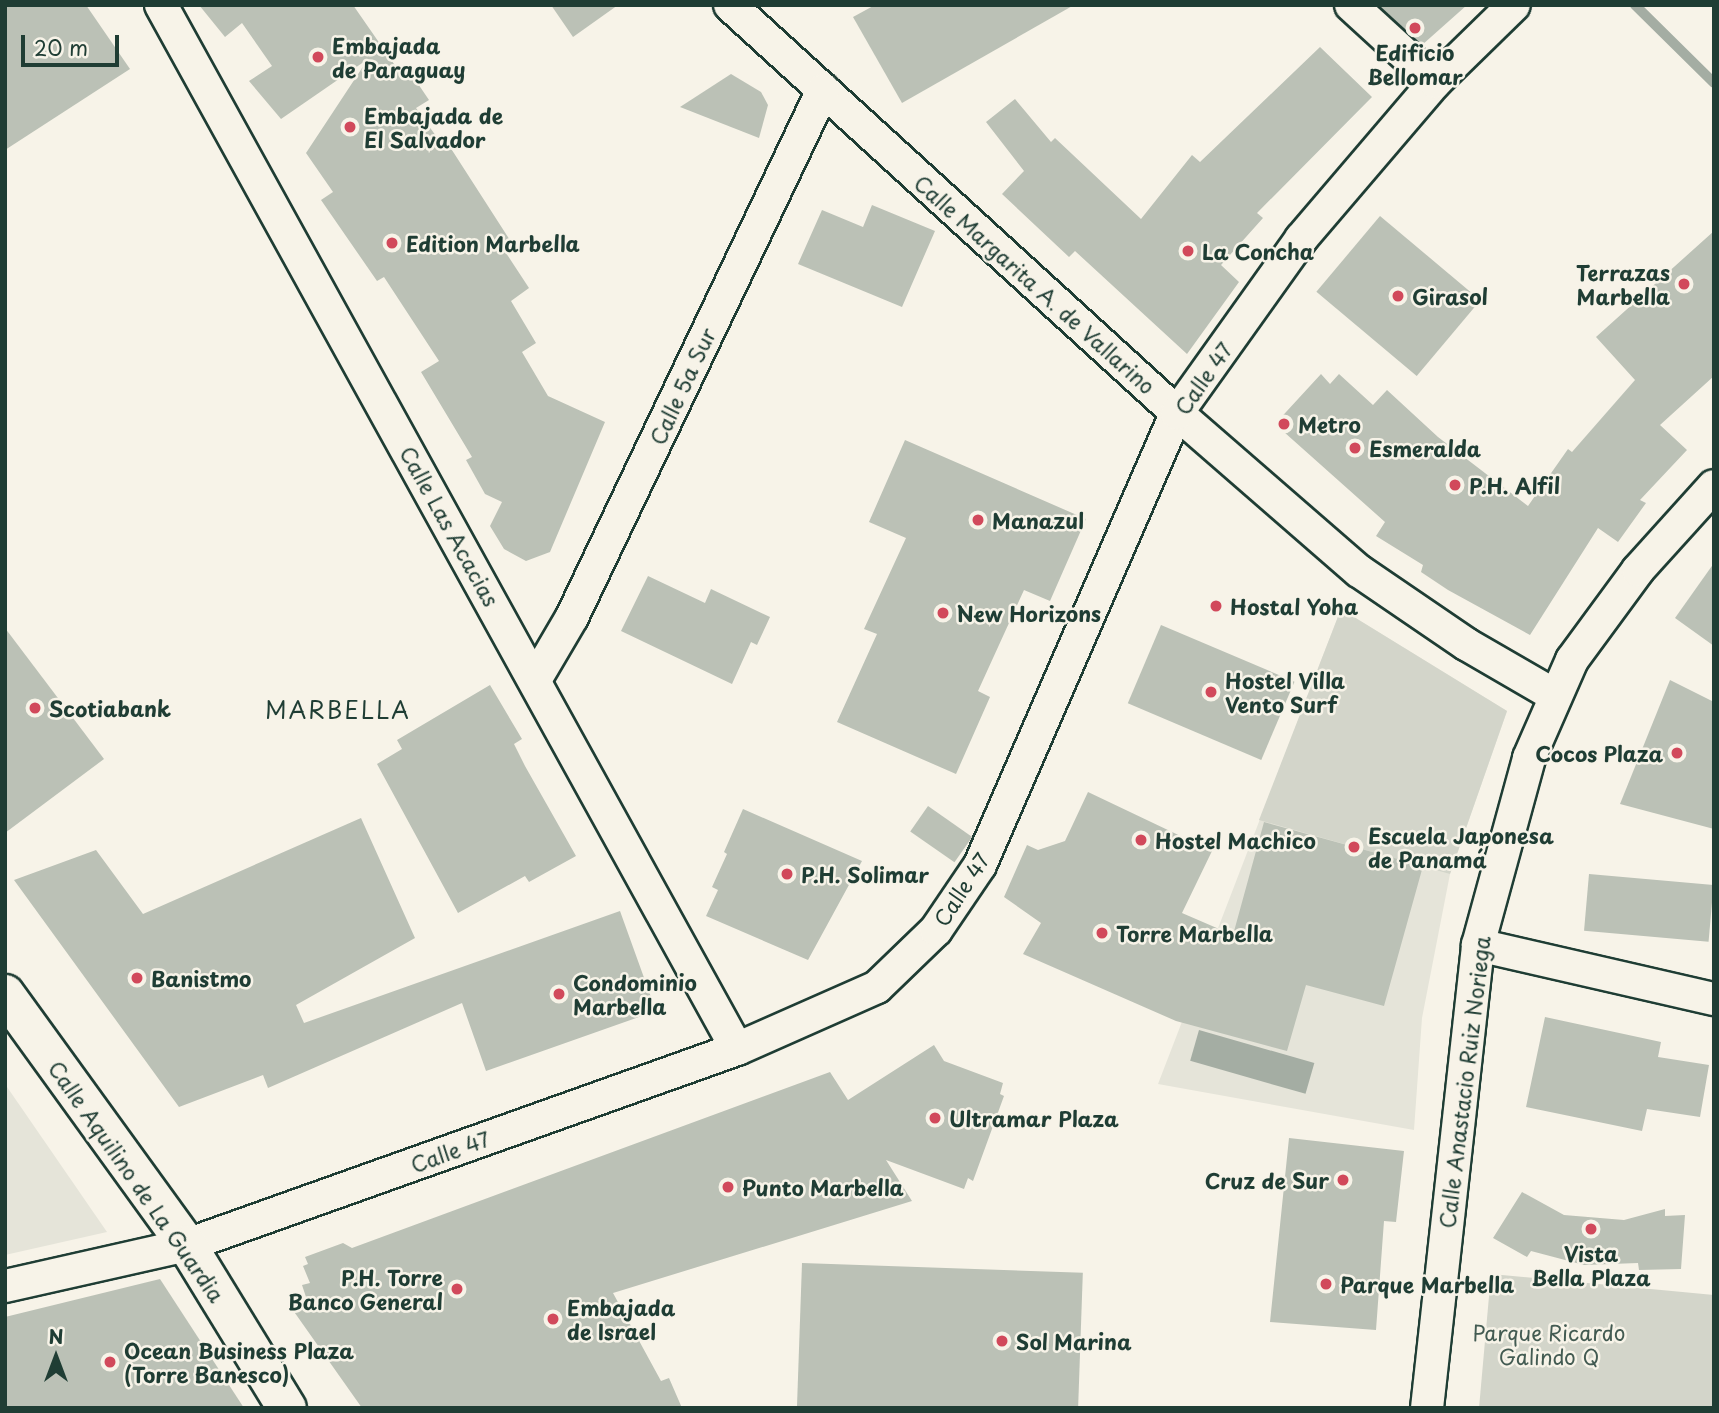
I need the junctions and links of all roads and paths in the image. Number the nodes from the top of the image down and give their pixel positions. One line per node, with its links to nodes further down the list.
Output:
1 (161, 5): 9 (street, Calle Las Acacias)
2 (730, 5): 6 (street, Calle Margarita A. de Vallarino)
3 (1351, 5): 5 (street)
4 (1514, 5): 5 (street, Calle 47)
5 (1435, 82): 7 (street, Calle 47)
6 (823, 90): 7 (street, Calle Margarita A. de Vallarino); 9 (street, Calle 5a Sur)
7 (1177, 413): 10 (street, Calle Margarita A. de Vallarino); 14 (street, Calle 47)
8 (1714, 486): 10 (street, Calle Anastacio Ruiz Noriega)
9 (535, 680): 14 (street, Calle Las Acacias)
10 (1554, 695): 11 (street, Calle Anastacio Ruiz Noriega)
11 (1478, 946): 13 (street); 18 (street, Calle Anastacio Ruiz Noriega)
12 (5, 994): 15 (street, Calle Aquilino de La Guardia)
13 (1714, 999)
14 (737, 1049): 15 (street, Calle 47)
15 (187, 1245): 16 (street, Calle 47); 17 (street, Calle Aquilino de La Guardia)
16 (5, 1286)
17 (287, 1408)
18 (1427, 1408)

